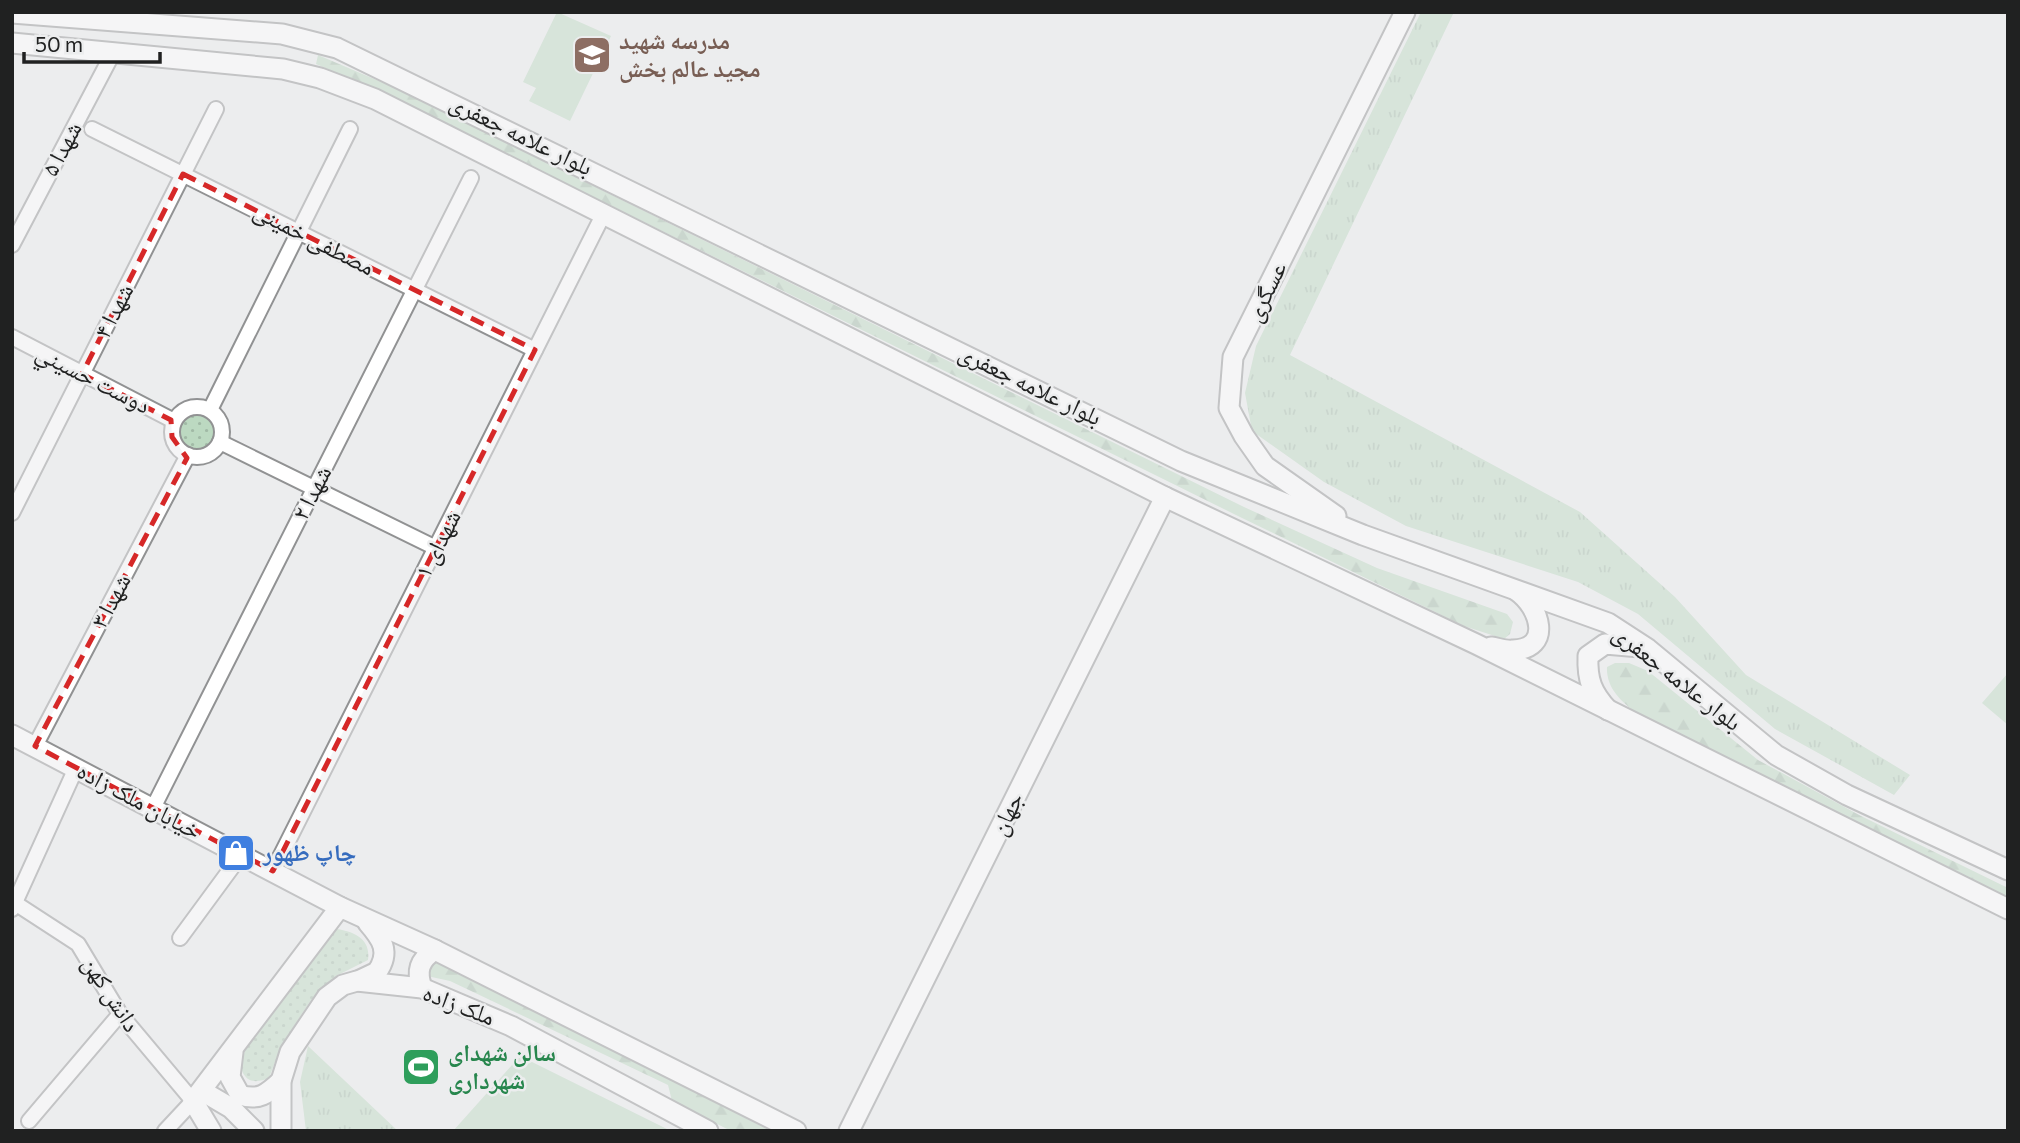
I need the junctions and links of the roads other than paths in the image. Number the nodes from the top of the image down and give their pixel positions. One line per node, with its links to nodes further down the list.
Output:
1 (1405, 12): 26 (main road, عسگری)
2 (12, 13): 3 (main road, بلوار علامه جعفری)
3 (133, 18): 4 (main road, بلوار علامه جعفری)
4 (156, 19): 26 (main road, بلوار علامه جعفری)
5 (12, 43): 6 (main road, بلوار علامه جعفری)
6 (113, 53): 12 (main road, بلوار علامه جعفری); 14 (street, شهدا ۵)
7 (216, 108): 10 (street, شهدا ۴)
8 (92, 129): 10 (street, مصطفی خمینی)
9 (349, 129): 13 (street)
10 (183, 174): 13 (street, مصطفی خمینی); 18 (street, شهدا ۴)
11 (471, 178): 15 (street, شهدا ۲)
12 (603, 215): 17 (street, شهدای ۱); 24 (main road, بلوار علامه جعفری)
13 (298, 232): 15 (street, مصطفی خمینی); 19 (street)
14 (12, 245)
15 (415, 290): 17 (street, مصطفی خمینی); 23 (street, شهدا ۲)
16 (12, 337): 18 (street, دوست حسيني)
17 (535, 350): 27 (street, شهدای ۱)
18 (82, 374): 20 (street, دوست حسيني); 25 (street, شهدا ۴)
19 (210, 410): 20 (street); 21 (street)
20 (174, 421): 22 (street)
21 (220, 442): 22 (street); 23 (street)
22 (188, 455): 33 (street, شهدا ۳)
23 (315, 488): 27 (street); 35 (street, شهدا ۲)
24 (1165, 497): 29 (main road, بلوار علامه جعفری); 59 (main road, جهان)
25 (12, 513)
26 (1363, 535): 28 (main road, بلوار علامه جعفری)
27 (436, 548): 38 (street, شهدای ۱)
28 (1510, 586): 29 (main road); 30 (main road, بلوار علامه جعفری)
29 (1476, 645): 31 (main road, بلوار علامه جعفری)
30 (1648, 649): 31 (main road); 37 (main road, بلوار علامه جعفری)
31 (1612, 714): 42 (main road, بلوار علامه جعفری)
32 (12, 735): 33 (main road, خیابان ملک زاده)
33 (34, 746): 34 (main road, خیابان ملک زاده)
34 (76, 768): 35 (main road, خیابان ملک زاده); 39 (street)
35 (153, 808): 36 (main road, خیابان ملک زاده)
36 (241, 855): 38 (main road, خیابان ملک زاده); 44 (street)
37 (2008, 870)
38 (273, 871): 41 (main road, خیابان ملک زاده)
39 (18, 883): 40 (street)
40 (14, 906): 48 (street, دانش کهن)
41 (340, 907): 43 (main road, ملک زاده); 49 (main road)
42 (2008, 909)
43 (365, 919): 45 (main road, ملک زاده); 46 (main road)
44 (180, 938)
45 (435, 950): 47 (main road); 58 (main road, ملک زاده)
46 (357, 981): 47 (main road, ملک زاده); 50 (main road)
47 (422, 988): 57 (main road, ملک زاده)
48 (120, 1014): 51 (street, دانش کهن); 52 (street)
49 (233, 1049): 50 (main road); 51 (main road)
50 (281, 1081): 56 (main road)
51 (198, 1096): 53 (street); 54 (main road); 55 (main road)
52 (29, 1121)
53 (165, 1131)
54 (211, 1131)
55 (254, 1131)
56 (282, 1131)
57 (708, 1131)
58 (796, 1131)
59 (849, 1131)

